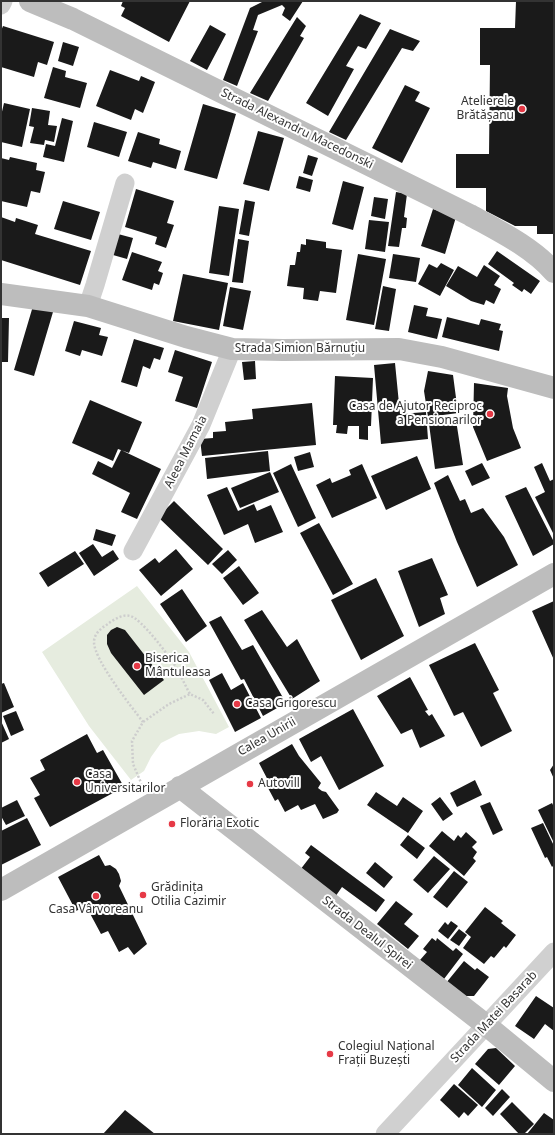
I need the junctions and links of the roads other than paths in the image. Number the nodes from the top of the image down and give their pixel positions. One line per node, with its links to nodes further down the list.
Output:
1 (3, 1): 3 (street)
2 (30, 1): 5 (main road, Strada Alexandru Macedonski)
3 (1, 5)
4 (124, 183): 7 (street)
5 (554, 272)
6 (1, 294): 7 (main road, Strada Simion Bărnuțiu)
7 (88, 306): 8 (main road, Strada Simion Bărnuțiu)
8 (232, 349): 9 (main road, Strada Simion Bărnuțiu); 10 (street, Aleea Mamaia)
9 (554, 388)
10 (133, 551)
11 (554, 574): 12 (main road, Calea Unirii)
12 (180, 787): 13 (main road, Calea Unirii); 15 (main road, Strada Dealul Spirei)
13 (1, 890)
14 (554, 952): 15 (street, Strada Matei Basarab)
15 (486, 1025): 16 (main road, Strada Dealul Spirei); 17 (street, Strada Matei Basarab)
16 (554, 1081)
17 (385, 1134)

